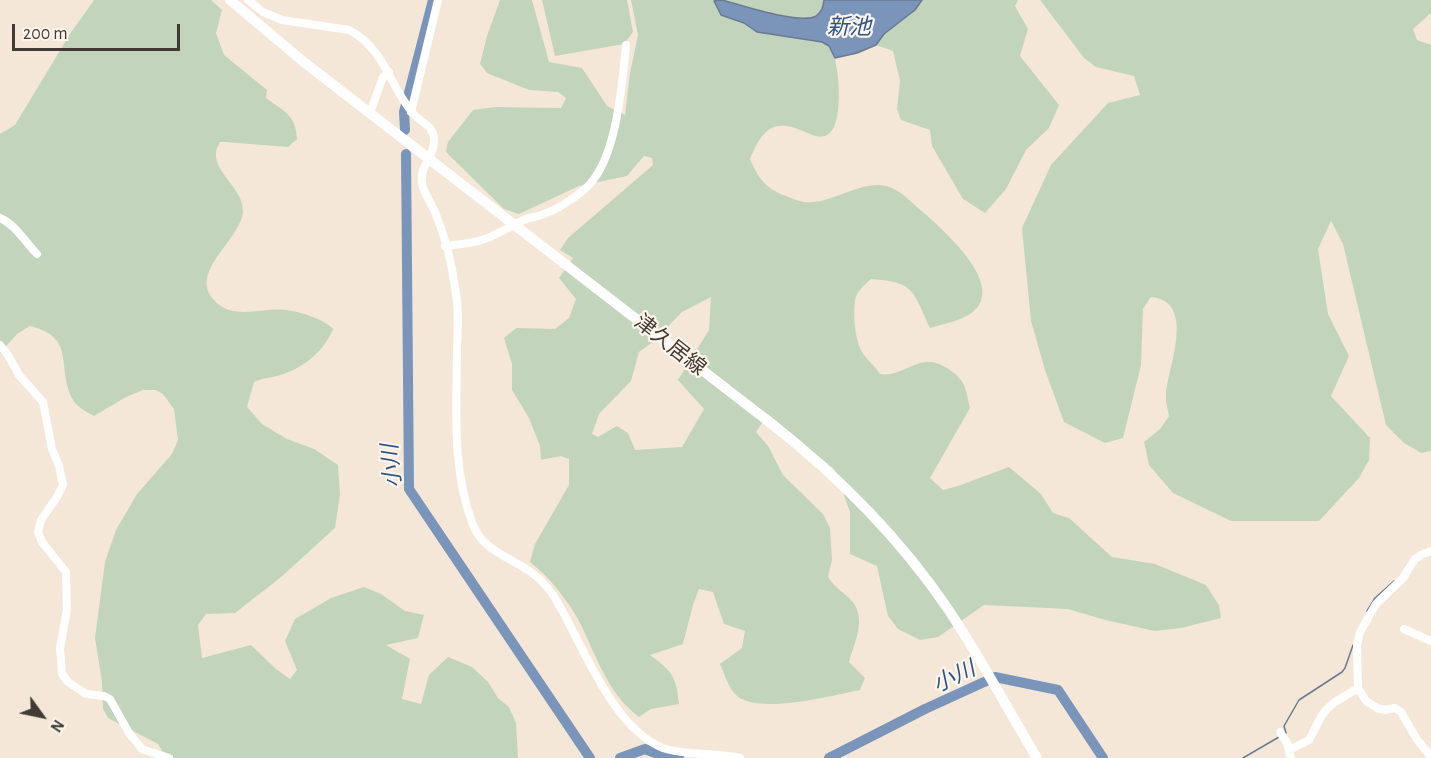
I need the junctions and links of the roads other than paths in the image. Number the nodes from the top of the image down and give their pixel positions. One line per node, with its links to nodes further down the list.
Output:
1 (230, 0): 4 (main road, 津久居線)
2 (438, 0): 7 (street)
3 (251, 2): 4 (street); 6 (street)
4 (242, 11): 8 (main road, 津久居線)
5 (626, 45): 11 (street)
6 (389, 72): 7 (street); 8 (street)
7 (408, 107): 9 (street)
8 (370, 113): 9 (main road, 津久居線)
9 (430, 159): 11 (main road, 津久居線); 12 (street)
10 (0, 218): 13 (street)
11 (513, 224): 12 (street); 24 (main road, 津久居線)
12 (445, 246): 23 (street)
13 (37, 254)
14 (0, 345): 22 (street)
15 (1431, 551): 18 (street)
16 (1404, 629): 17 (street)
17 (1431, 641)
18 (1358, 688): 20 (street); 21 (street)
19 (1282, 735): 20 (street)
20 (1290, 754)
21 (1431, 757)
22 (169, 758)
23 (740, 758)
24 (1037, 758)

